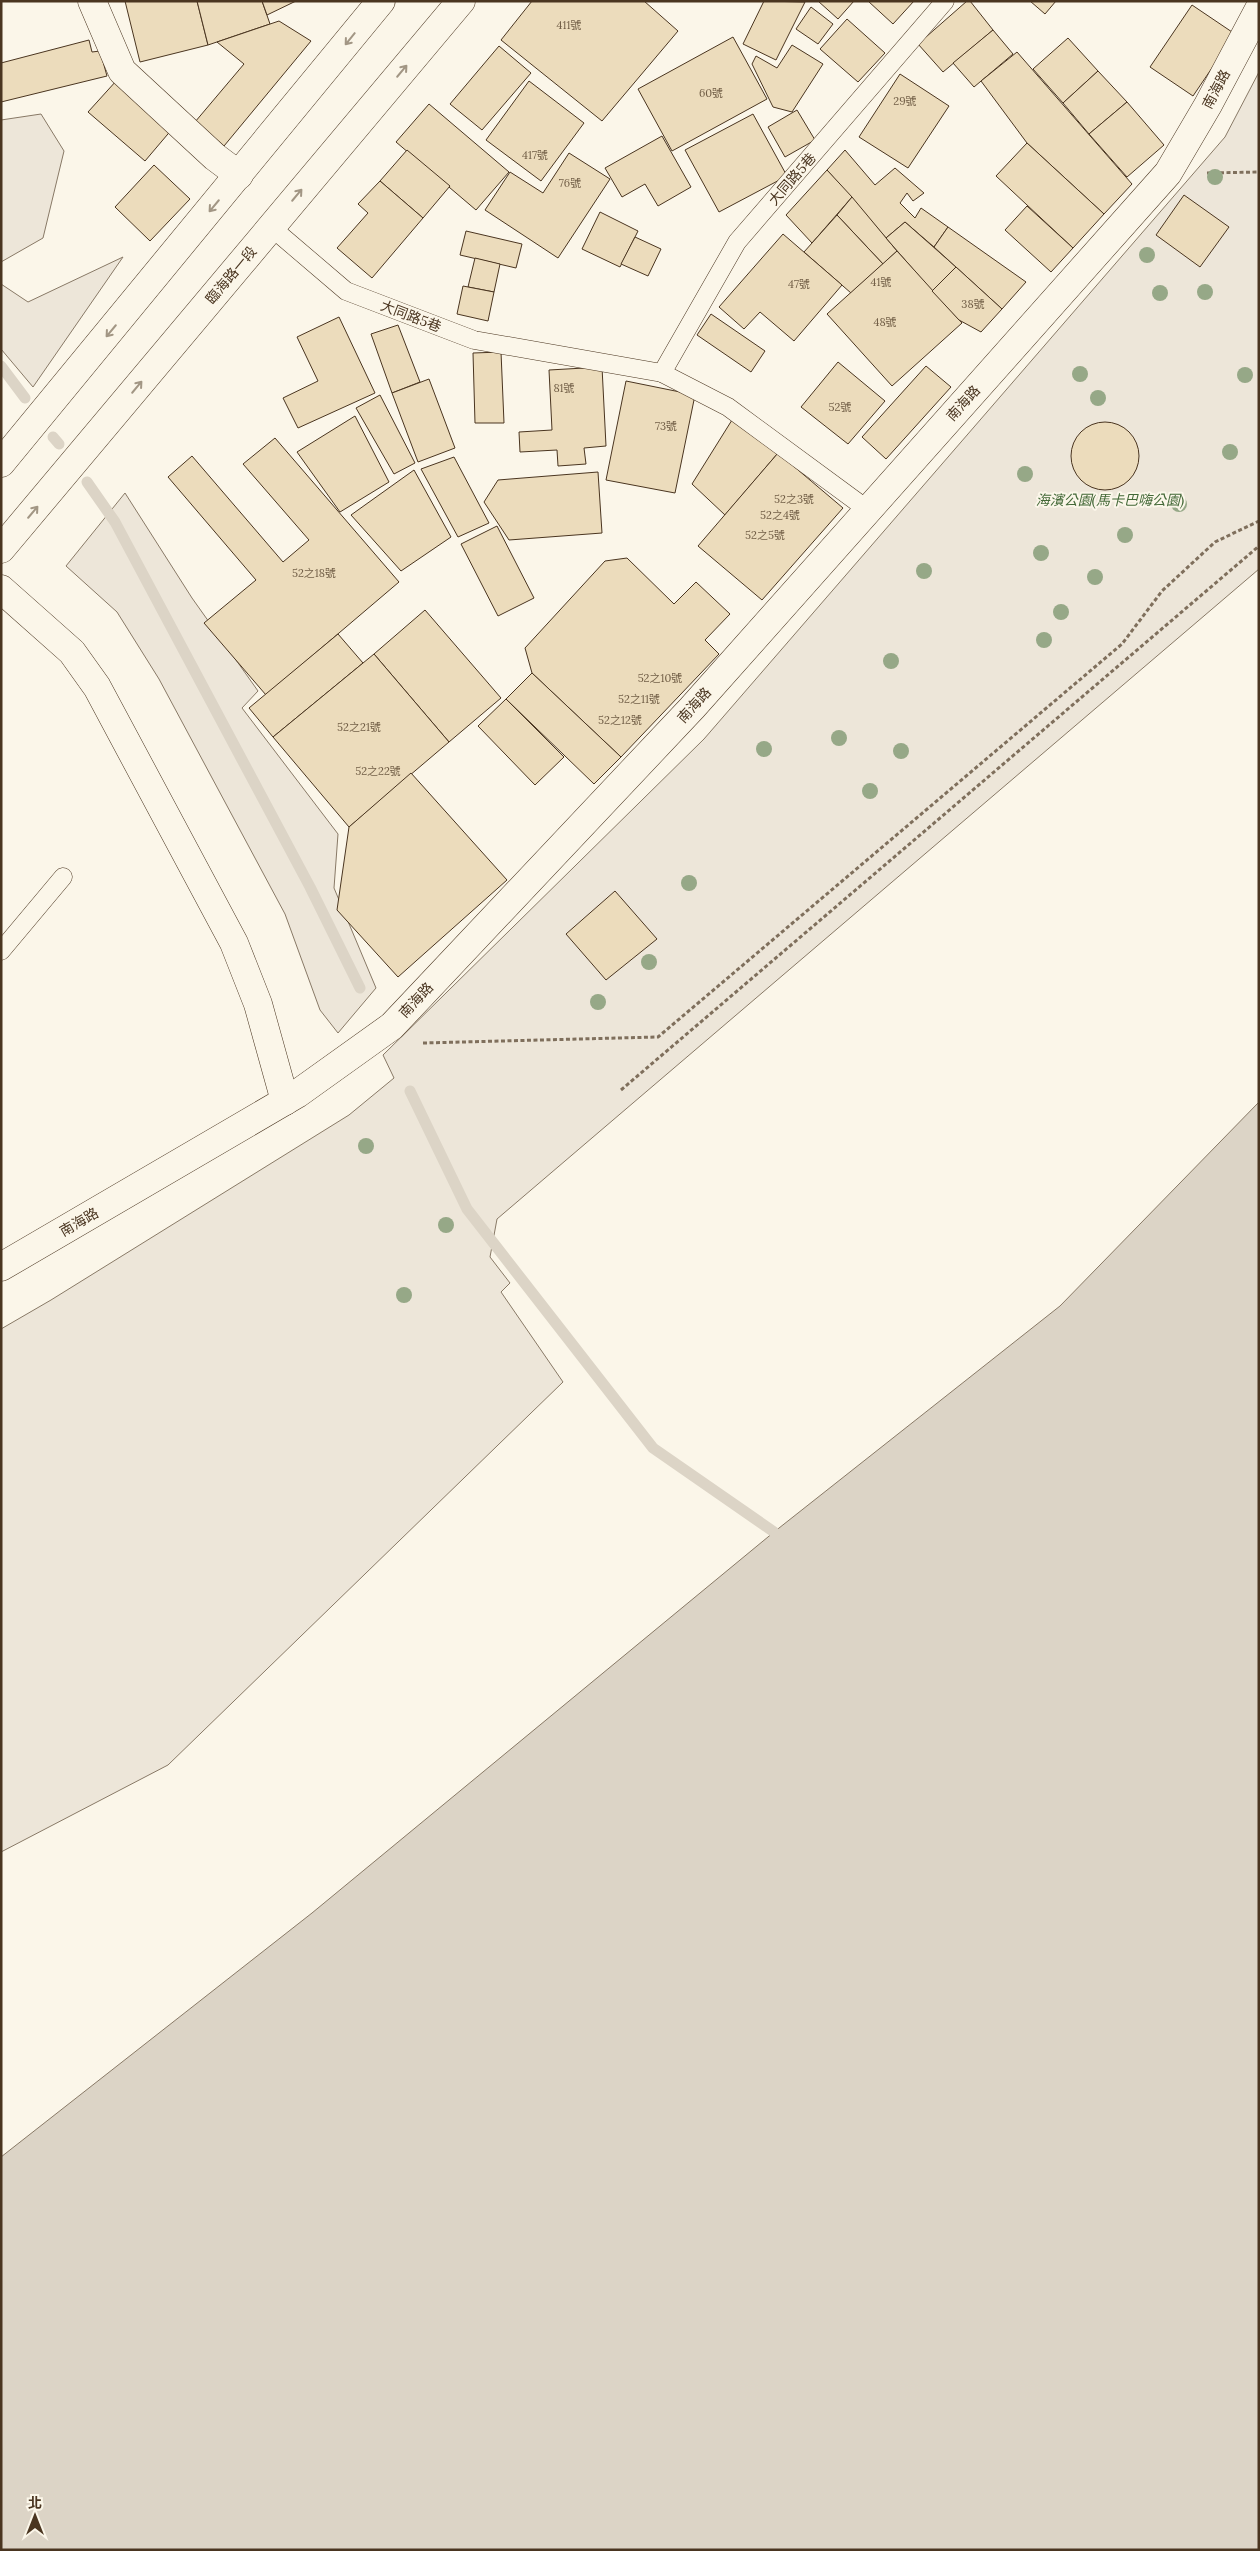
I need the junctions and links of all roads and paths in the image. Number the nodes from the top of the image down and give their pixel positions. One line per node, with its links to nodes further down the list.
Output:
1 (92, 1): 8 (street)
2 (381, 1): 8 (street, one-way to 8)
3 (461, 1): 9 (street, 臨海路一段, one-way to 3)
4 (945, 1): 10 (lane, 大同路5巷)
5 (1259, 9): 7 (street, 南海路)
6 (1259, 172): 7 (path)
7 (1168, 173): 12 (street, 南海路)
8 (239, 175): 11 (street, one-way to 11)
9 (271, 227): 10 (lane, 大同路5巷); 15 (street, 臨海路一段, one-way to 9)
10 (662, 373): 12 (lane, 大同路5巷)
11 (2, 458)
12 (868, 510): 19 (street, 南海路)
13 (1259, 521): 19 (path)
14 (1259, 546): 20 (path)
15 (1, 549)
16 (1, 589): 21 (street)
17 (63, 877): 18 (lane)
18 (1, 951)
19 (392, 1026): 21 (street, 南海路)
20 (621, 1090)
21 (285, 1101): 22 (street, 南海路)
22 (1, 1268)

